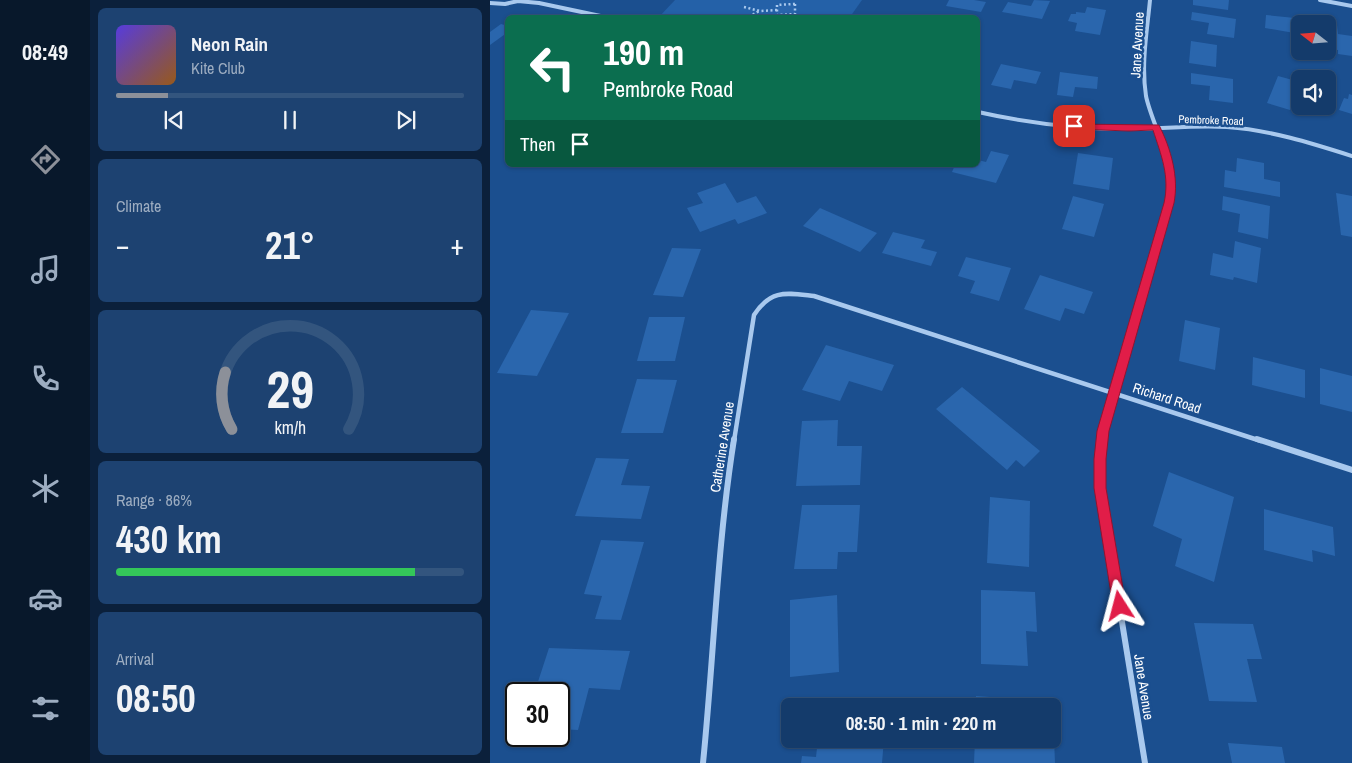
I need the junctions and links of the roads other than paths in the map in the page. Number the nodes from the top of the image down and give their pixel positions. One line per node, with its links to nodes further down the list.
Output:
1 (518, 0): 4 (street); 6 (street)
2 (1150, 0): 8 (street, Jane Avenue)
3 (1320, 0): 5 (street)
4 (490, 3)
5 (1352, 6)
6 (598, 15)
7 (980, 112): 8 (street, Pembroke Road)
8 (1156, 127): 9 (street, Pembroke Road); 11 (street, Jane Avenue)
9 (1352, 156)
10 (918, 330): 11 (street, Richard Road); 13 (street, Catherine Avenue)
11 (1116, 394): 12 (street, Richard Road); 14 (street, Jane Avenue)
12 (1352, 470)
13 (703, 763)
14 (1145, 763)

